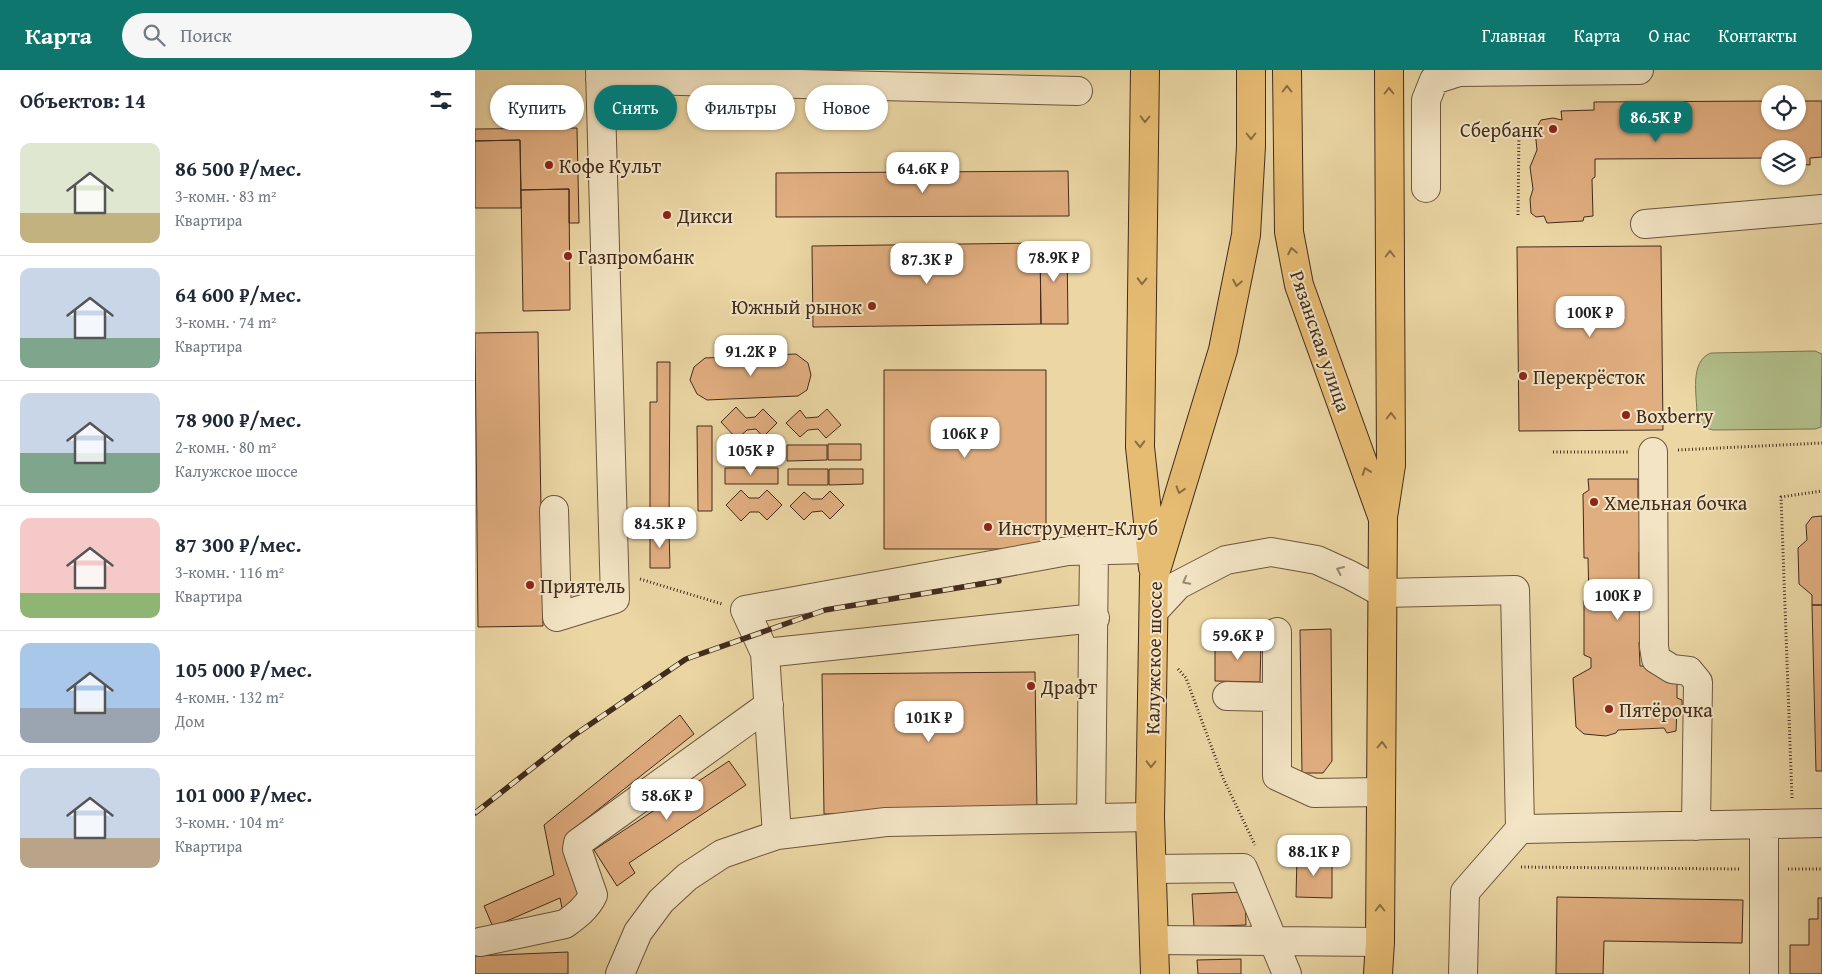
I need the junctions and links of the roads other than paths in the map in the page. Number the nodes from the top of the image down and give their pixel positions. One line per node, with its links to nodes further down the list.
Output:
1 (1145, 70): 14 (main road, one-way to 14)
2 (1251, 70): 16 (main road, Калужское шоссе, one-way to 16)
3 (1287, 70): 13 (main road, Рязанская улица, one-way to 3)
4 (1389, 70): 13 (main road, one-way to 4)
5 (1639, 70): 8 (street)
6 (600, 74): 7 (street); 12 (street)
7 (1078, 91)
8 (1426, 188)
9 (1822, 209): 10 (street)
10 (1645, 224)
11 (1653, 452): 30 (street)
12 (554, 510)
13 (1383, 517): 17 (main road)
14 (1150, 548): 15 (street); 16 (main road)
15 (1094, 550): 19 (street); 21 (street)
16 (1154, 577): 18 (main road, Калужское шоссе)
17 (1383, 594): 18 (street, one-way to 18); 25 (main road, one-way to 17); 31 (street)
18 (1154, 610): 26 (main road, Калужское шоссе, one-way to 26)
19 (1095, 618): 21 (street); 27 (street)
20 (1277, 632): 23 (street)
21 (765, 652): 24 (street)
22 (1227, 696): 23 (street)
23 (1277, 697): 25 (street)
24 (769, 705): 32 (street); 36 (street)
25 (1381, 792): 37 (main road, one-way to 25)
26 (1150, 816): 27 (street); 33 (main road, Калужское шоссе)
27 (1091, 818): 32 (street)
28 (1822, 823): 29 (street)
29 (1764, 824): 30 (street); 43 (street)
30 (1696, 826): 31 (street)
31 (1520, 829): 42 (street)
32 (777, 835): 38 (street)
33 (1152, 869): 34 (main road, Калужское шоссе); 35 (street)
34 (1154, 940): 35 (street); 39 (main road, Калужское шоссе)
35 (1272, 941): 37 (street); 40 (street)
36 (480, 942)
37 (1380, 942): 41 (main road)
38 (620, 974)
39 (1155, 974)
40 (1287, 974)
41 (1378, 974)
42 (1463, 974)
43 (1764, 974)

